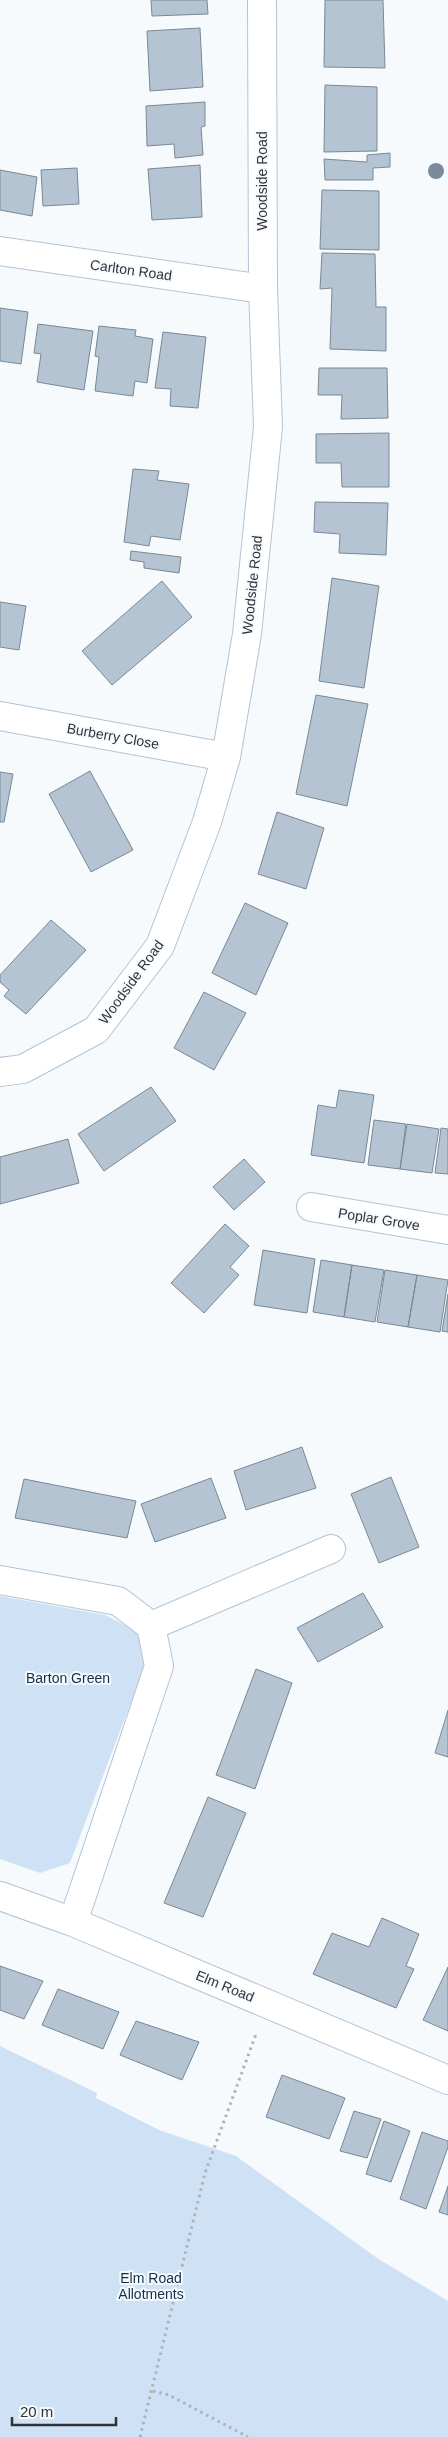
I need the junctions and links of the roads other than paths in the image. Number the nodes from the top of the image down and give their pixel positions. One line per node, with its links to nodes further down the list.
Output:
1 (262, 0): 3 (street, Woodside Road)
2 (0, 251): 3 (street, Carlton Road)
3 (262, 290): 5 (street, Woodside Road)
4 (0, 716): 5 (street, Burberry Close)
5 (226, 757): 6 (street, Woodside Road)
6 (0, 1072)
7 (311, 1207): 8 (street, Poplar Grove)
8 (448, 1230)
9 (331, 1549): 11 (street)
10 (0, 1580): 11 (street)
11 (151, 1626): 13 (street)
12 (0, 1896): 13 (street, Elm Road)
13 (73, 1922): 14 (street, Elm Road)
14 (448, 2080)

